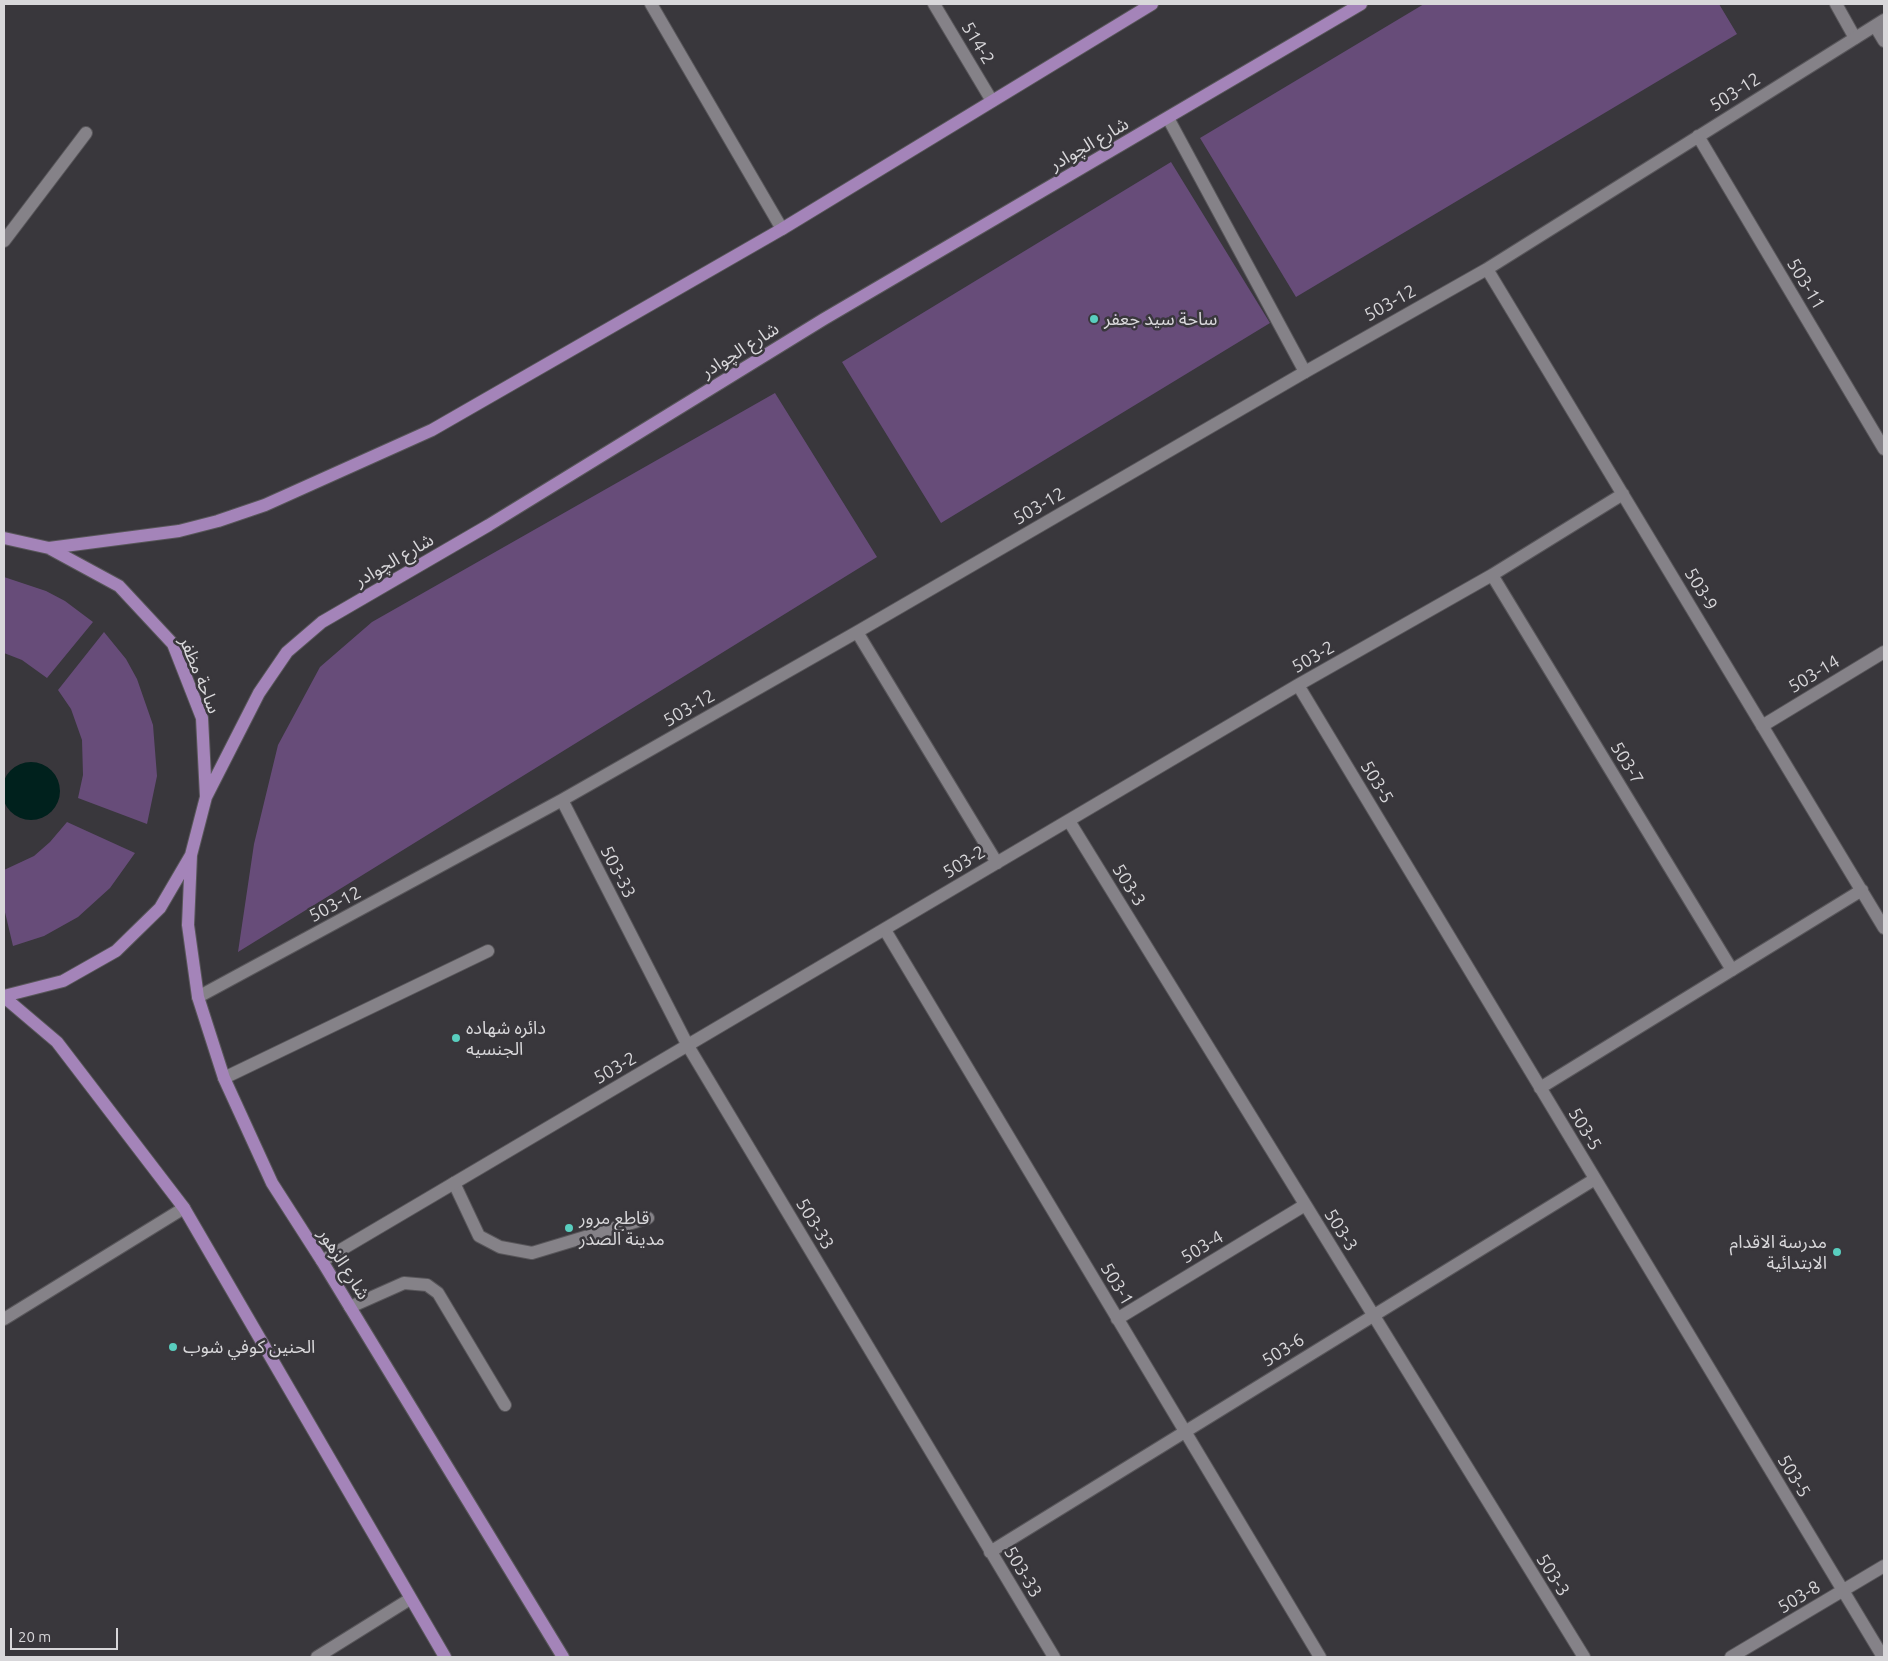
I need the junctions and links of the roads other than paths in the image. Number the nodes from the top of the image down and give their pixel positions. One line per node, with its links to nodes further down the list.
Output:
1 (651, 4): 13 (street)
2 (934, 4): 9 (street, 514-2)
3 (1152, 4): 9 (main road)
4 (1361, 4): 10 (main road, شارع الچوادر)
5 (1836, 4): 7 (street)
6 (1880, 23): 7 (street, 503-12); 8 (street)
7 (1855, 38): 12 (street, 503-12)
8 (1884, 41)
9 (992, 101): 13 (main road)
10 (1168, 118): 16 (street); 26 (main road, شارع الچوادر)
11 (86, 133): 14 (street)
12 (1698, 136): 15 (street, 503-12); 17 (street, 503-11)
13 (782, 228): 20 (main road)
14 (4, 241)
15 (1487, 268): 16 (street, 503-12); 18 (street, 503-9)
16 (1305, 372): 22 (street, 503-12)
17 (1884, 449)
18 (1623, 494): 21 (street, 503-2); 25 (street, 503-9)
19 (4, 538): 20 (main road, ساحة مظفر)
20 (49, 548): 26 (main road, ساحة مظفر)
21 (1492, 575): 24 (street, 503-2); 35 (street, 503-7)
22 (857, 632): 27 (street, 503-12); 30 (street)
23 (1884, 652): 25 (street, 503-14)
24 (1298, 685): 28 (street, 503-2); 40 (street, 503-5)
25 (1762, 726): 31 (street, 503-9)
26 (206, 797): 29 (main road, ساحة مظفر)
27 (562, 800): 37 (street, 503-12); 38 (street, 503-33)
28 (1068, 821): 30 (street, 503-2); 43 (street, 503-3)
29 (190, 855): 36 (main road, ساحة مظفر); 37 (main road, شارع الزهور)
30 (997, 863): 33 (street, 503-2)
31 (1862, 890): 32 (street, 503-9); 35 (street)
32 (1884, 928)
33 (885, 930): 38 (street, 503-2); 50 (street, 503-1)
34 (488, 951): 39 (street)
35 (1732, 970): 40 (street)
36 (4, 996): 44 (main road)
37 (198, 997): 39 (main road, شارع الزهور)
38 (688, 1046): 42 (street, 503-2); 53 (street, 503-33)
39 (224, 1078): 46 (main road, شارع الزهور)
40 (1540, 1088): 41 (street, 503-5)
41 (1595, 1179): 48 (street, 503-6); 55 (street, 503-5)
42 (454, 1183): 45 (street); 46 (street, 503-2)
43 (1305, 1205): 48 (street, 503-3); 50 (street, 503-4)
44 (184, 1208): 49 (street); 56 (main road)
45 (648, 1218)
46 (322, 1261): 47 (main road, شارع الزهور)
47 (350, 1307): 51 (street); 59 (main road, شارع الزهور)
48 (1373, 1315): 52 (street, 503-6); 62 (street, 503-3)
49 (4, 1319)
50 (1117, 1319): 52 (street, 503-1)
51 (505, 1405)
52 (1185, 1432): 53 (street, 503-6); 61 (street, 503-1)
53 (990, 1552): 60 (street, 503-33)
54 (1884, 1566): 55 (street, 503-8)
55 (1843, 1591): 63 (street, 503-8); 64 (street, 503-5)
56 (410, 1599): 57 (street); 58 (main road)
57 (317, 1657)
58 (445, 1657)
59 (563, 1657)
60 (1054, 1657)
61 (1320, 1657)
62 (1584, 1657)
63 (1731, 1657)
64 (1883, 1657)

